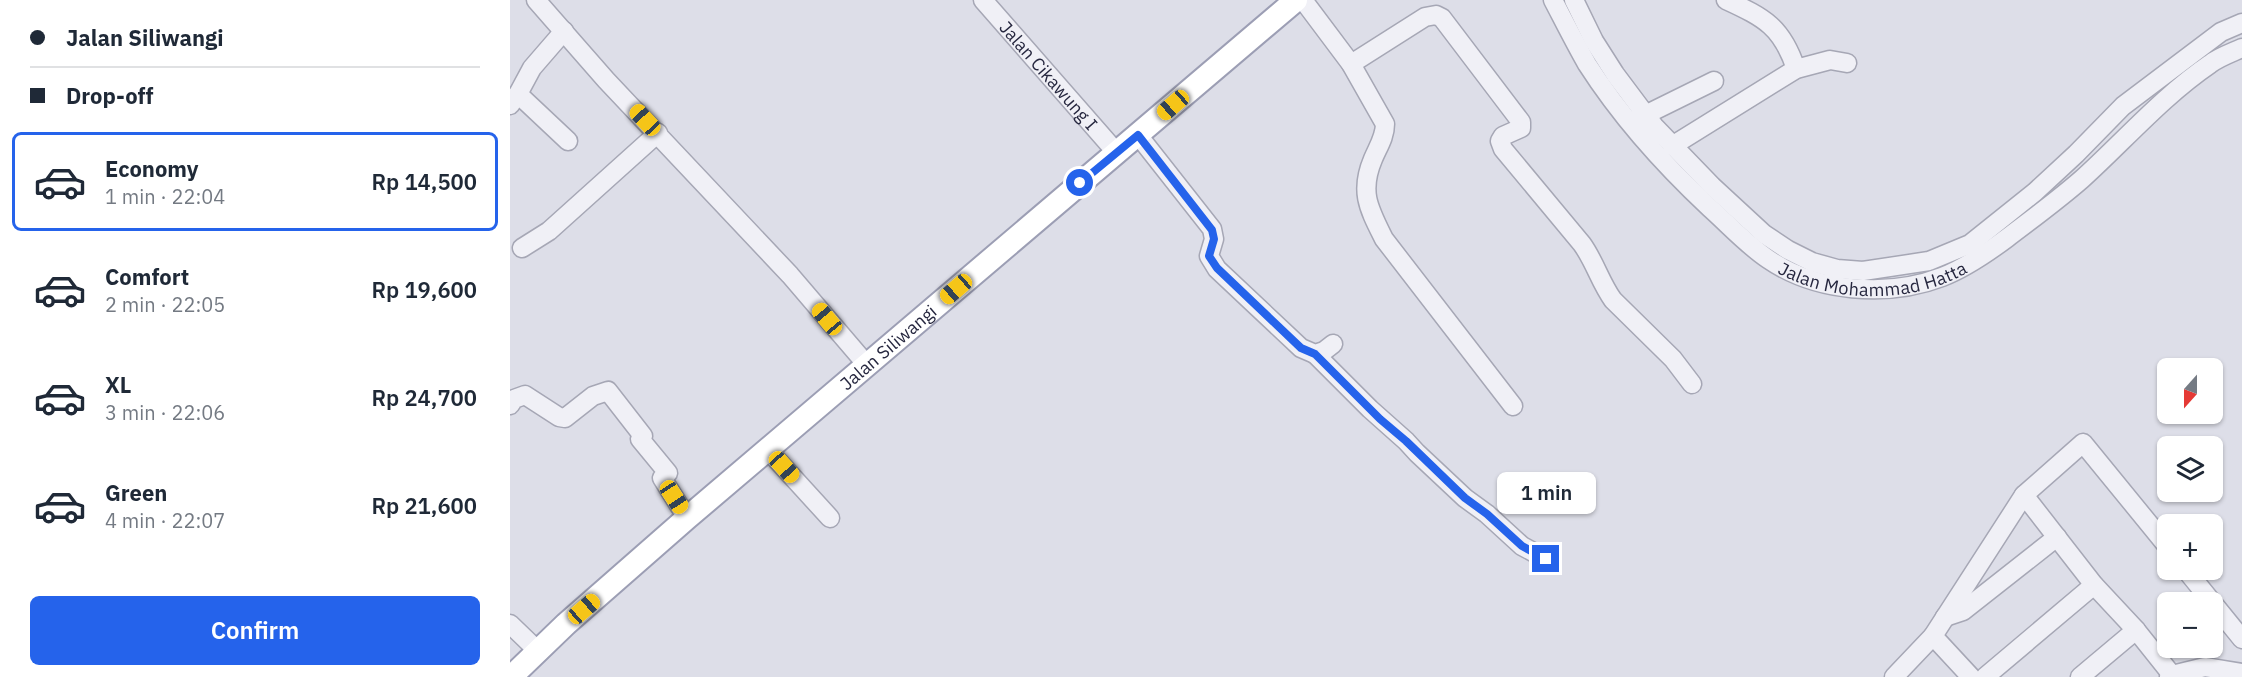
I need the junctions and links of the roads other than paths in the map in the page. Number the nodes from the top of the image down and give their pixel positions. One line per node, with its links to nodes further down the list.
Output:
1 (536, 0): 9 (street)
2 (983, 0): 21 (street, Jalan Cikawung I)
3 (1296, 0): 18 (main road, Jalan Siliwangi)
4 (1303, 0): 12 (street)
5 (1553, 0): 16 (street, Jalan Mohammad Hatta)
6 (1574, 0): 16 (street, Jalan Mohammad Hatta)
7 (1726, 0): 13 (street)
8 (2242, 23): 20 (street, Jalan Mohammad Hatta)
9 (564, 31): 15 (street); 17 (street)
10 (2242, 48): 16 (street, Jalan Mohammad Hatta)
11 (1847, 63): 13 (street)
12 (1351, 64): 26 (street); 28 (street)
13 (1796, 69): 20 (street)
14 (1714, 81): 16 (street)
15 (514, 100): 19 (street)
16 (1638, 118): 20 (street, Jalan Mohammad Hatta)
17 (657, 133): 22 (street); 25 (street)
18 (1138, 135): 21 (main road, Jalan Siliwangi); 24 (street)
19 (568, 141)
20 (1672, 146)
21 (1116, 152): 25 (main road, Jalan Siliwangi)
22 (522, 249)
23 (1333, 344): 24 (street)
24 (1315, 354): 35 (street)
25 (867, 365): 29 (main road, Jalan Siliwangi)
26 (1692, 384)
27 (510, 405): 31 (street)
28 (1513, 406)
29 (768, 450): 31 (main road, Jalan Siliwangi); 32 (street)
30 (2024, 495): 33 (street); 34 (street); 38 (street)
31 (687, 518): 43 (main road, Jalan Siliwangi)
32 (830, 519)
33 (2157, 534)
34 (2056, 537): 37 (street); 38 (street)
35 (1546, 559)
36 (2194, 580): 42 (street)
37 (2094, 585): 40 (street); 49 (street)
38 (1945, 618): 41 (street)
39 (510, 624): 43 (street)
40 (2136, 630): 45 (street); 50 (street)
41 (1933, 636): 47 (street); 48 (street)
42 (2242, 639)
43 (538, 651): 46 (main road, Jalan Siliwangi)
44 (2242, 673): 45 (street)
45 (2170, 676)
46 (511, 677)
47 (1894, 677)
48 (1971, 677)
49 (1985, 677)
50 (2080, 677)

